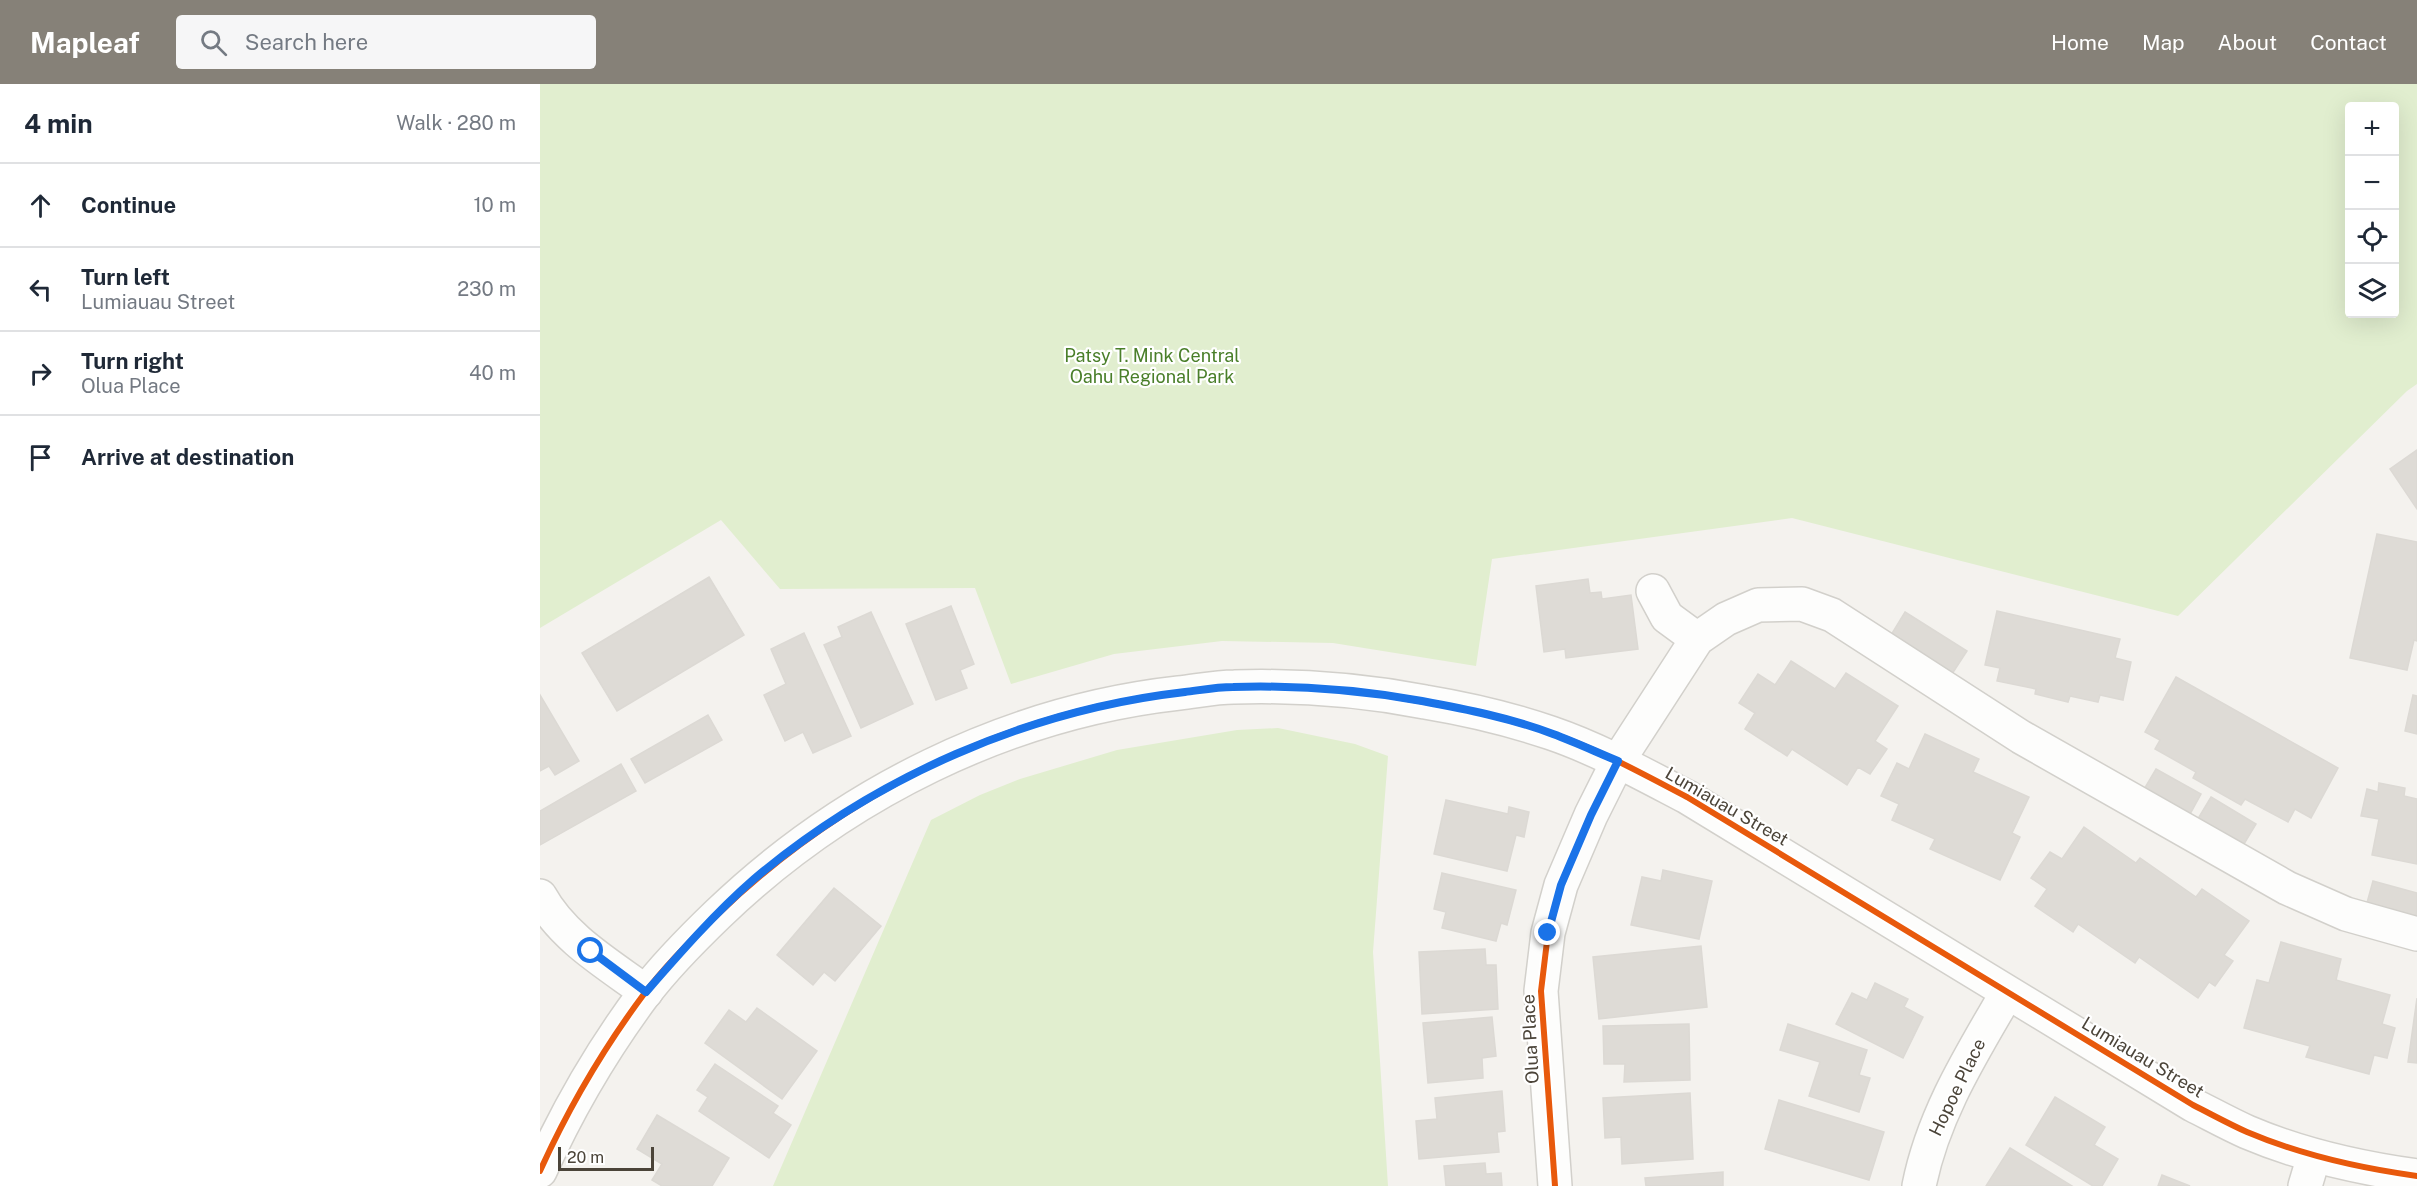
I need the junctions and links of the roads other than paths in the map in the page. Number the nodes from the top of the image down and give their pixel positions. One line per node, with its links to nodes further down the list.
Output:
1 (1653, 591): 2 (street)
2 (1697, 639): 3 (street, Olua Place); 5 (street)
3 (1618, 761): 6 (street, Lumiauau Street); 7 (street, Lumiauau Street); 11 (street, Olua Place)
4 (540, 896): 6 (street)
5 (2417, 934)
6 (646, 992): 8 (street, Lumiauau Street)
7 (2007, 993): 9 (street, Lumiauau Street); 12 (street, Hopoe Place)
8 (540, 1171)
9 (2310, 1171): 10 (street, Lumiauau Street)
10 (2417, 1176)
11 (1555, 1186)
12 (1919, 1186)

